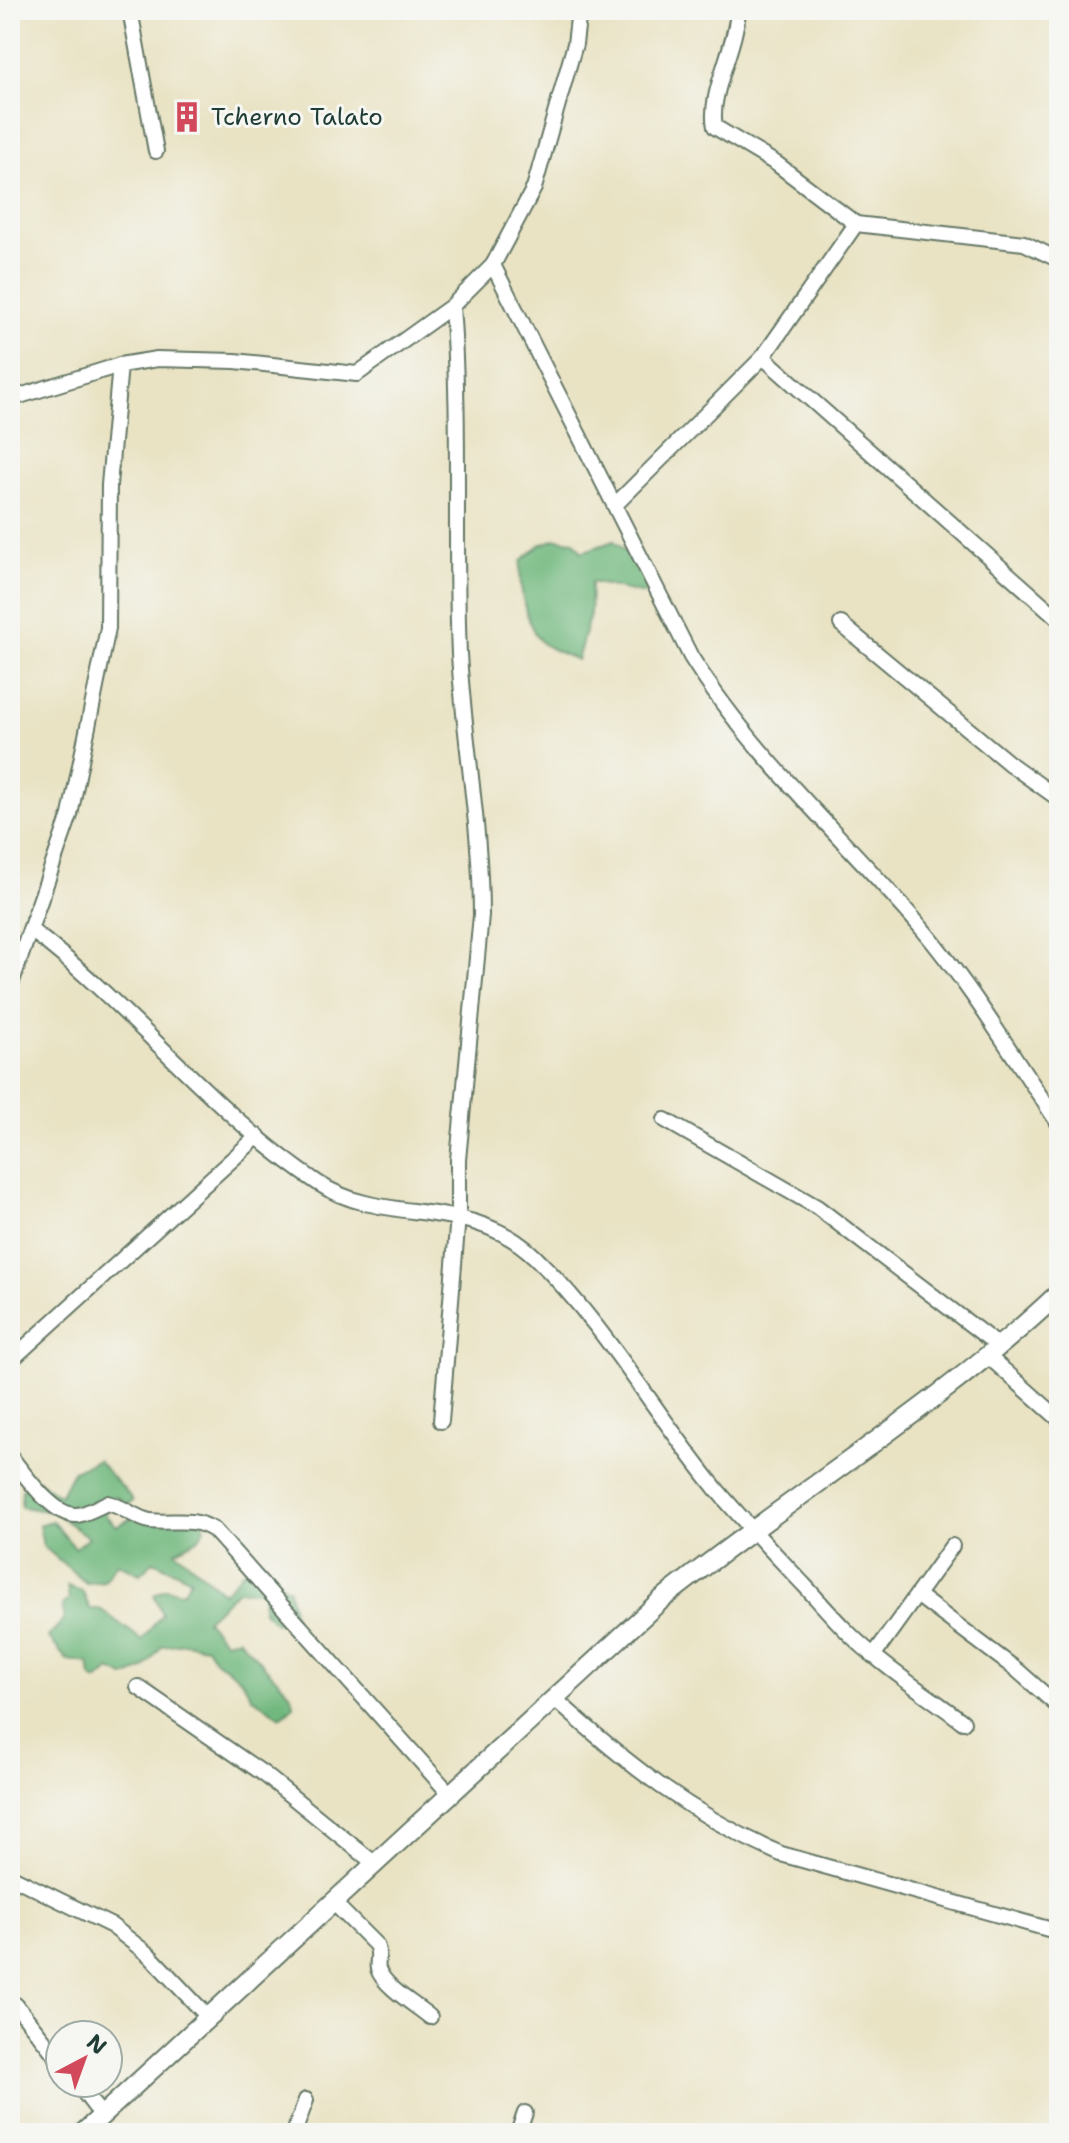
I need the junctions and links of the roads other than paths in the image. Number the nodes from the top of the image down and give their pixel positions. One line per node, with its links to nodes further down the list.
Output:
1 (130, 10): 4 (street)
2 (579, 10): 7 (street)
3 (738, 10): 5 (street)
4 (156, 151)
5 (856, 224): 6 (street); 9 (street)
6 (1059, 260)
7 (493, 265): 8 (street); 12 (street)
8 (452, 306): 10 (street); 21 (street)
9 (763, 357): 12 (street); 13 (street)
10 (120, 365): 11 (street); 16 (street)
11 (10, 399)
12 (615, 505): 19 (street)
13 (1059, 619)
14 (841, 624): 15 (street)
15 (1059, 799)
16 (31, 930): 17 (street); 20 (street)
17 (10, 987)
18 (665, 1120): 23 (street)
19 (1059, 1124)
20 (258, 1136): 21 (street); 24 (street)
21 (458, 1216): 26 (street); 28 (street)
22 (1059, 1293): 23 (street)
23 (994, 1352): 25 (street); 28 (street)
24 (10, 1361)
25 (1059, 1419)
26 (441, 1421)
27 (10, 1456): 36 (street)
28 (751, 1528): 31 (street); 33 (street)
29 (952, 1546): 30 (street)
30 (917, 1595): 31 (street); 34 (street)
31 (873, 1656): 35 (street)
32 (138, 1687): 37 (street)
33 (555, 1699): 36 (street); 40 (street)
34 (1059, 1707)
35 (963, 1722)
36 (449, 1793): 37 (street)
37 (374, 1863): 39 (street)
38 (10, 1876): 43 (street)
39 (332, 1901): 42 (street); 43 (street)
40 (1059, 1932)
41 (16, 2005): 44 (street)
42 (430, 2017)
43 (209, 2018): 48 (street)
44 (44, 2041)
45 (89, 2099): 48 (street)
46 (306, 2100): 50 (street)
47 (525, 2113): 51 (street)
48 (102, 2116): 49 (street)
49 (83, 2133)
50 (294, 2133)
51 (518, 2133)

